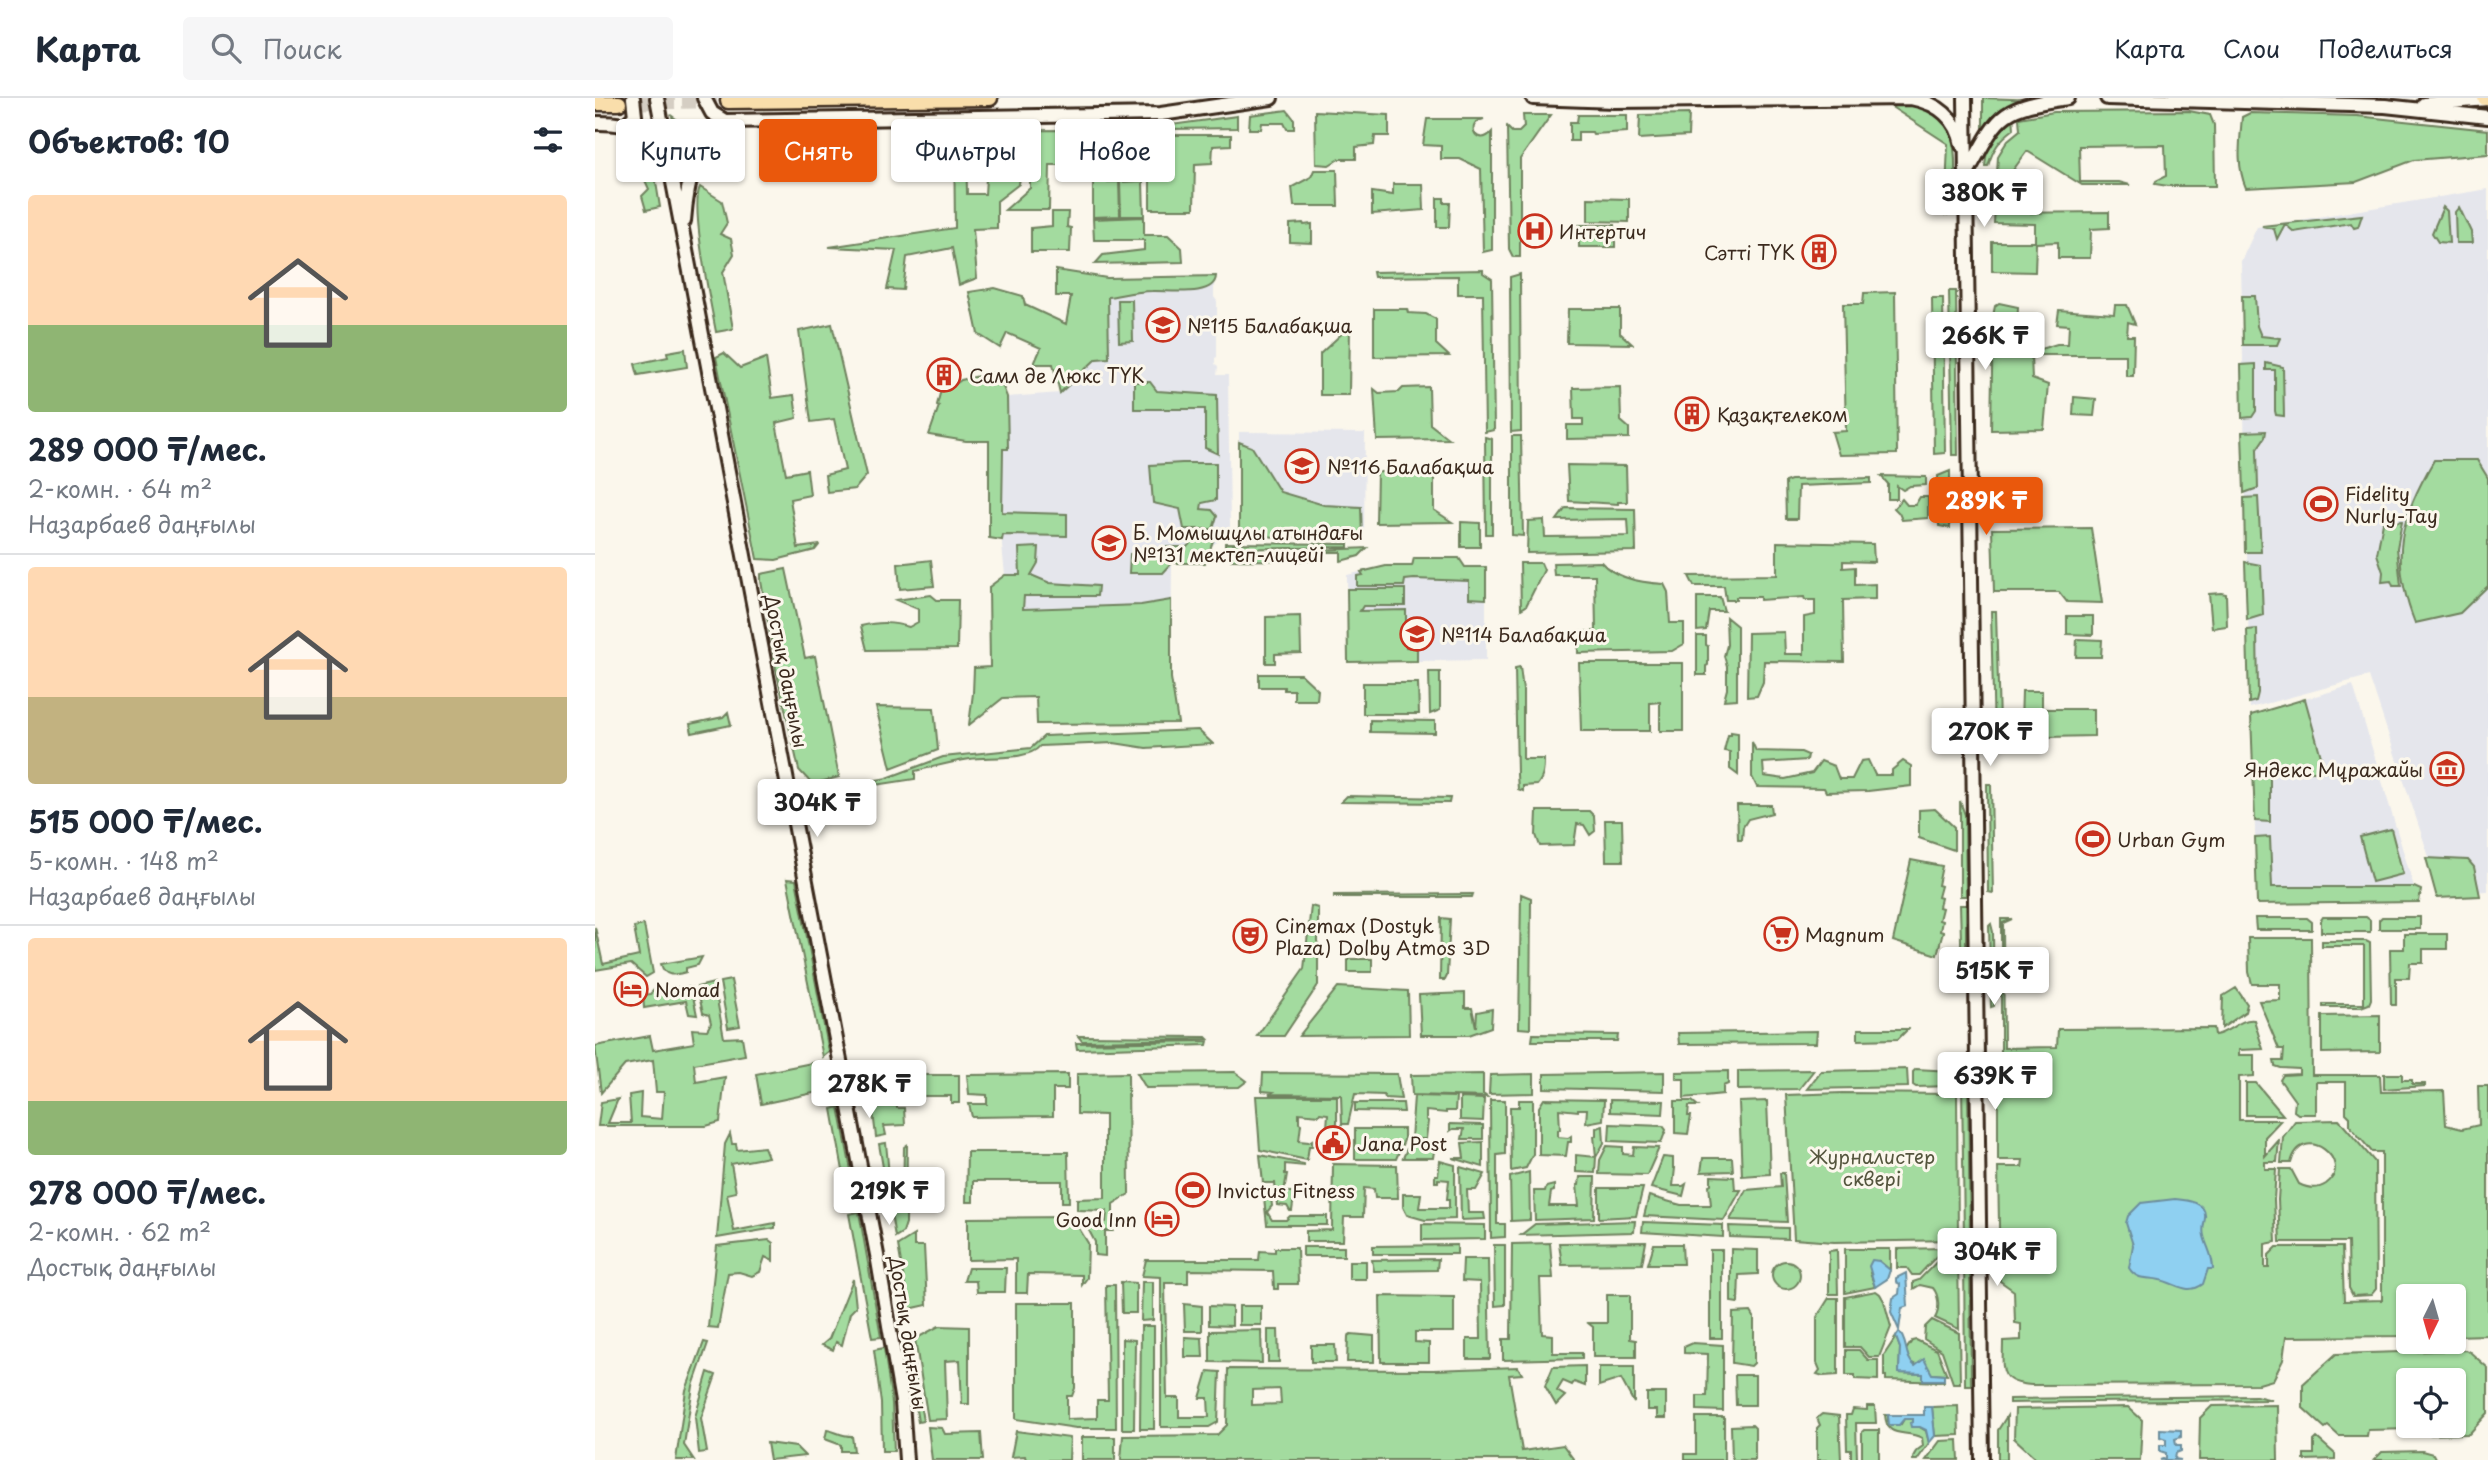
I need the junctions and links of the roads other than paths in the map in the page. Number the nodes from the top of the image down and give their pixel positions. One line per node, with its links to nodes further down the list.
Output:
1 (657, 98): 25 (main road, Достық даңғылы)
2 (704, 98): 19 (main road)
3 (990, 98): 13 (main road)
4 (1271, 98): 20 (main road)
5 (1533, 98): 6 (main road)
6 (1911, 98): 23 (main road)
7 (1965, 98): 23 (main road)
8 (2068, 98): 23 (main road)
9 (2107, 98): 15 (main road)
10 (2302, 98): 15 (main road)
11 (2487, 98): 16 (main road)
12 (626, 100): 14 (main road); 18 (main road)
13 (728, 101)
14 (595, 103)
15 (2336, 104): 16 (main road)
16 (2385, 106): 17 (main road)
17 (2488, 117)
18 (633, 119)
19 (722, 119)
20 (745, 121)
21 (595, 122): 22 (main road)
22 (616, 123)
23 (1967, 173): 28 (main road)
24 (690, 182): 26 (main road)
25 (673, 184): 26 (main road, Достық даңғылы)
26 (684, 242): 27 (main road, Достық даңғылы)
27 (906, 1460)
28 (1982, 1460)

